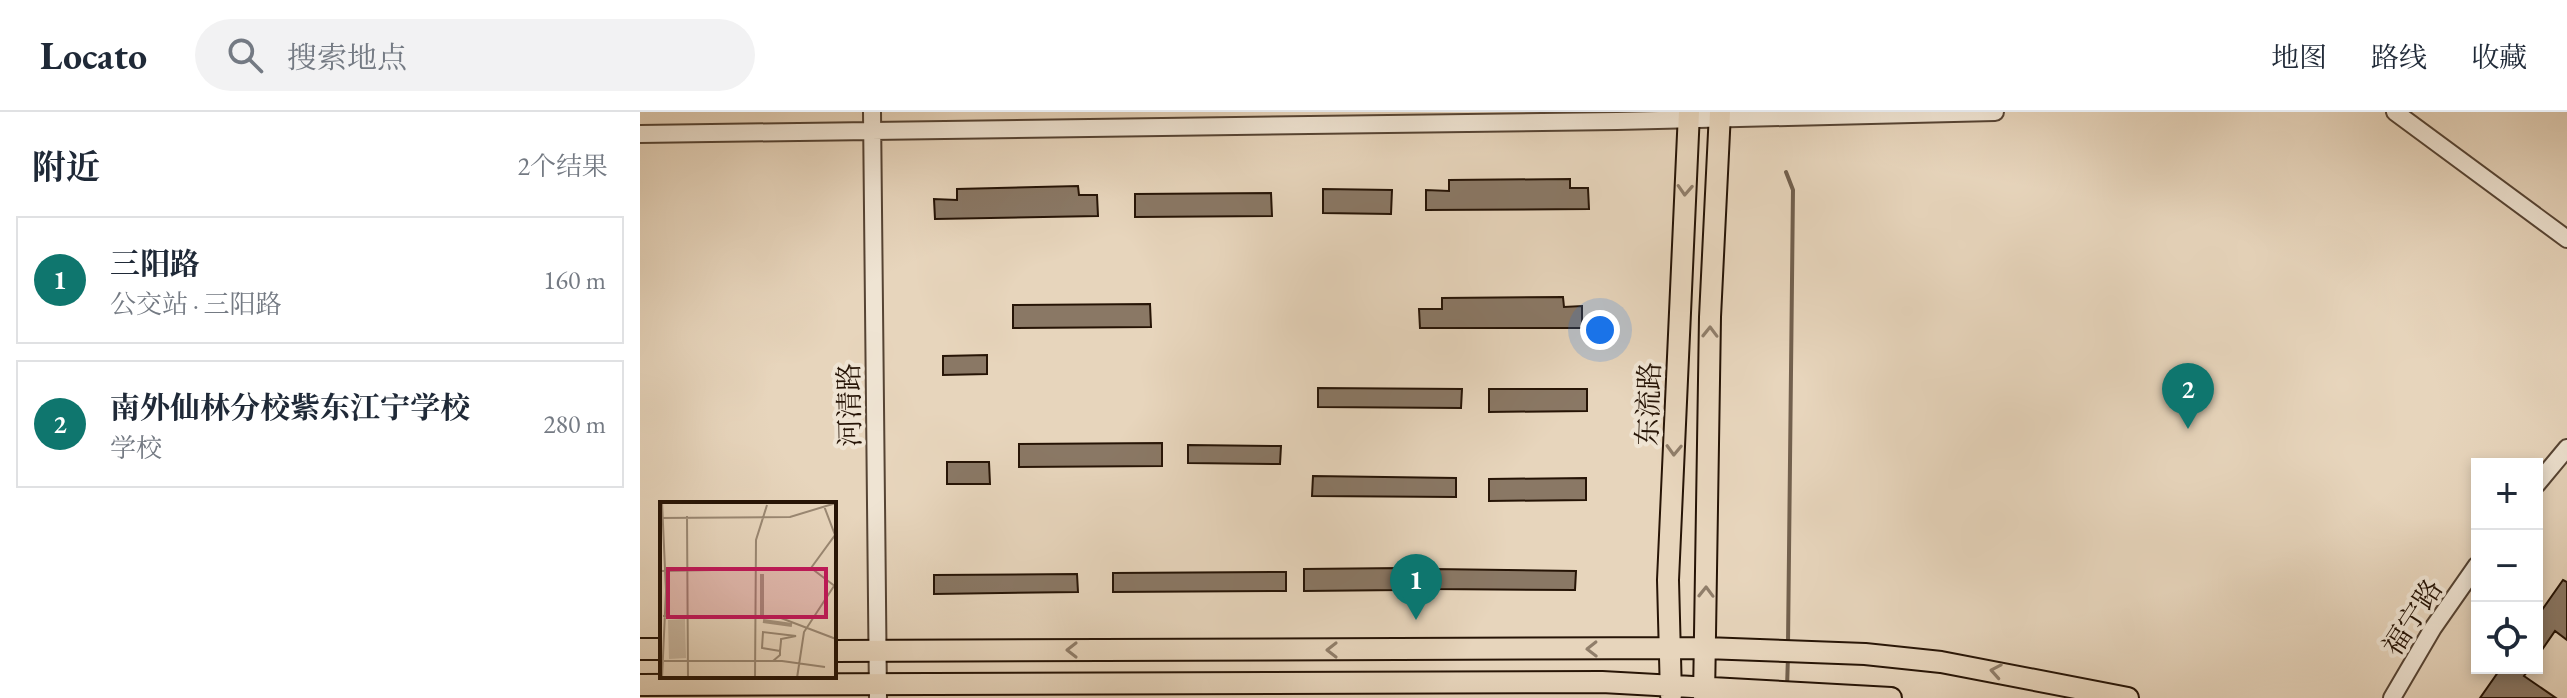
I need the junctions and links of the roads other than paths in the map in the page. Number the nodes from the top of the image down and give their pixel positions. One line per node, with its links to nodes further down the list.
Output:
1 (872, 112): 6 (street, 河清路)
2 (1995, 112): 5 (street)
3 (2395, 112): 8 (street)
4 (1689, 115): 5 (street); 6 (street); 12 (main road, 东流路, one-way to 12)
5 (1720, 115): 13 (main road, one-way to 5)
6 (872, 130): 7 (street); 15 (street, 河清路)
7 (640, 134)
8 (2567, 239)
9 (2567, 448): 10 (street)
10 (2543, 477)
11 (2471, 574): 22 (street, 福宁路)
12 (1670, 648): 13 (main road); 15 (main road, one-way to 15); 18 (main road, 东流路)
13 (1705, 648): 19 (main road); 21 (main road, one-way to 13)
14 (836, 651): 15 (main road)
15 (878, 651): 17 (street, 河清路)
16 (640, 685): 17 (main road)
17 (878, 691): 18 (main road)
18 (1671, 692): 19 (main road)
19 (1704, 692): 20 (main road)
20 (1891, 698)
21 (2128, 698)
22 (2392, 698)

